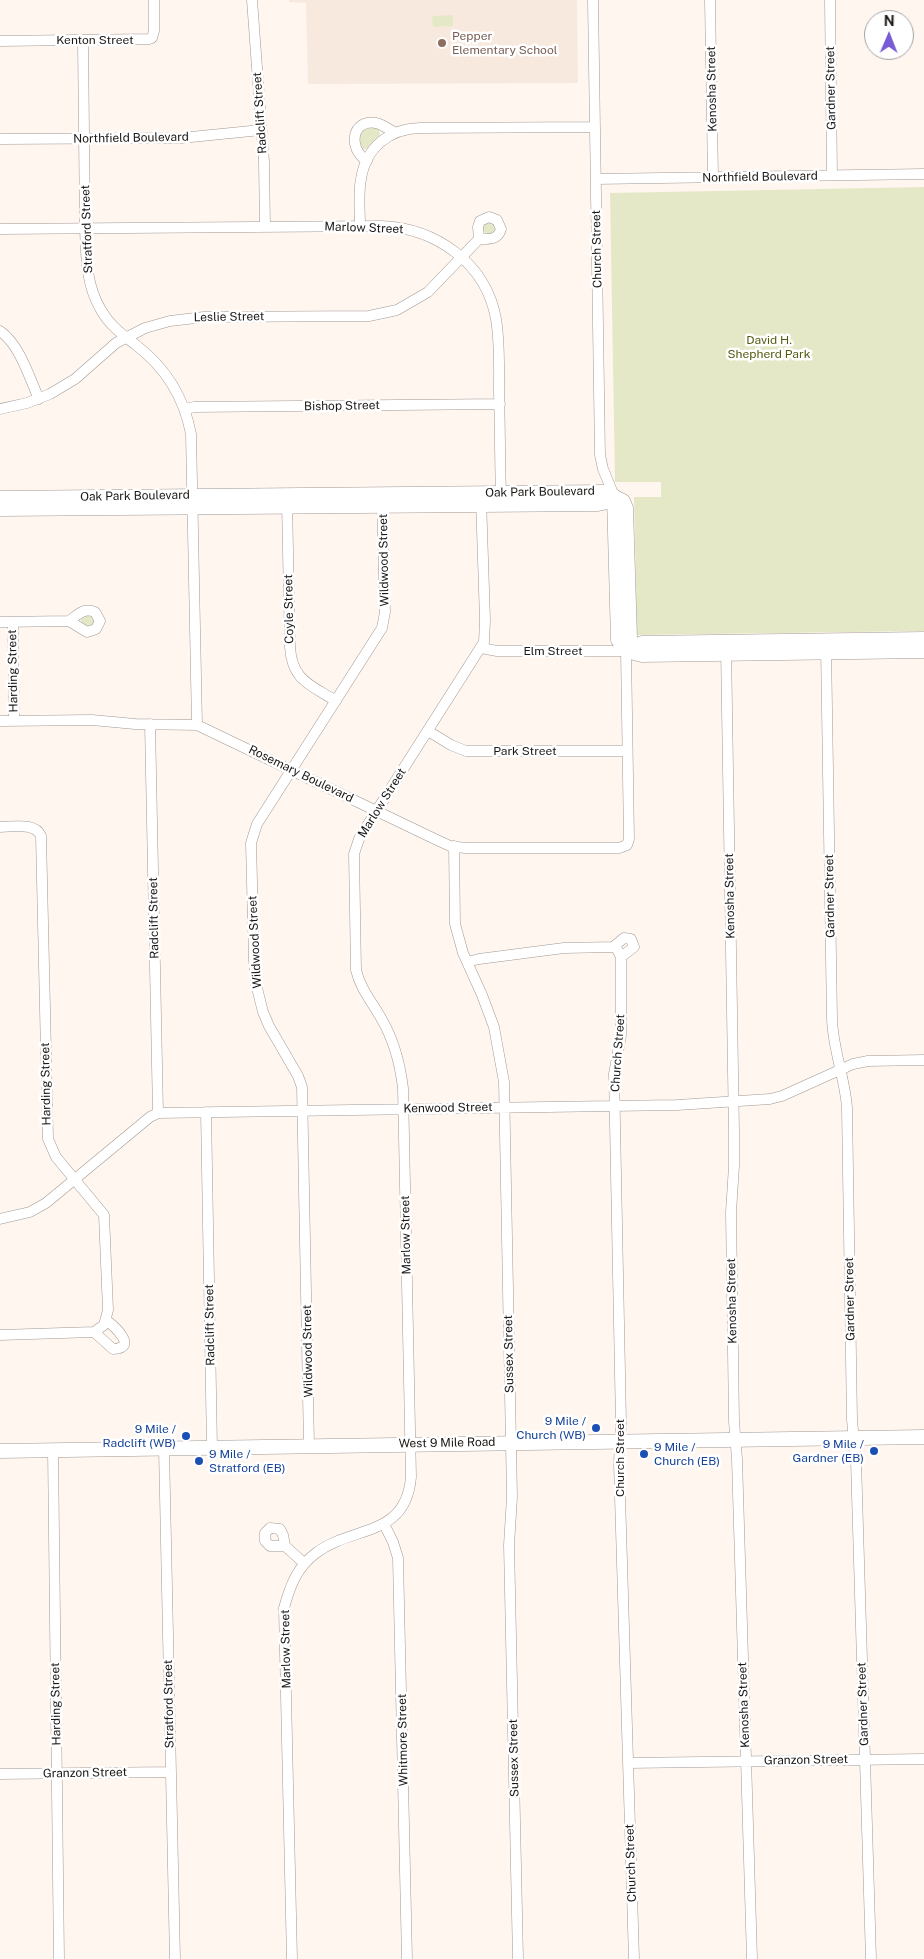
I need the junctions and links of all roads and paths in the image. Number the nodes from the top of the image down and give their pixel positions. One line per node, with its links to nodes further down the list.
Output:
1 (154, 0): 6 (street, Kenton Street)
2 (252, 0): 9 (street, Radclift Street)
3 (593, 0): 8 (street, Church Street)
4 (710, 0): 16 (street, Kenosha Street)
5 (830, 0): 15 (street, Gardner Street)
6 (83, 40): 7 (street, Kenton Street); 11 (street, Stratford Street)
7 (0, 41)
8 (595, 127): 10 (street); 17 (street, Church Street)
9 (261, 130): 11 (street, Northfield Boulevard); 19 (street, Radclift Street)
10 (394, 132): 13 (street); 13 (street)
11 (84, 138): 12 (street, Northfield Boulevard); 20 (street, Stratford Street)
12 (0, 139)
13 (367, 161): 18 (street)
14 (924, 174): 15 (street, Northfield Boulevard)
15 (832, 175): 16 (street, Northfield Boulevard)
16 (713, 177): 17 (street, Northfield Boulevard)
17 (596, 179): 30 (street, Church Street)
18 (360, 226): 19 (street, Marlow Street); 23 (street, Marlow Street)
19 (265, 227): 20 (street, Marlow Street)
20 (85, 228): 21 (street, Marlow Street); 25 (street, Stratford Street)
21 (0, 229)
22 (479, 239): 23 (street, Leslie Street)
23 (462, 257): 25 (street, Leslie Street); 27 (street, Marlow Street)
24 (0, 331): 26 (street)
25 (126, 338): 26 (street, Leslie Street); 29 (street, Stratford Street)
26 (39, 398): 28 (street, Leslie Street)
27 (500, 404): 29 (street, Bishop Street); 33 (street, Marlow Street)
28 (0, 409)
29 (185, 409): 36 (street, Stratford Street)
30 (614, 496): 33 (street, Oak Park Boulevard); 47 (street, Church Street)
31 (0, 498): 37 (street, Oak Park Boulevard)
32 (481, 499): 33 (street, Oak Park Boulevard); 35 (street, Oak Park Boulevard); 44 (street, Marlow Street)
33 (500, 499)
34 (287, 500): 35 (street, Oak Park Boulevard); 36 (street, Oak Park Boulevard); 48 (street, Coyle Street)
35 (382, 500): 48 (street, Wildwood Street)
36 (193, 502): 37 (street, Oak Park Boulevard); 52 (street)
37 (55, 503): 38 (street, Oak Park Boulevard)
38 (0, 509)
39 (0, 622): 40 (street)
40 (13, 622): 41 (street); 50 (street, Harding Street)
41 (69, 622)
42 (924, 639): 43 (street)
43 (826, 646): 45 (street); 46 (street); 64 (street, Gardner Street)
44 (481, 648): 47 (street, Elm Street); 53 (street, Marlow Street)
45 (726, 648): 47 (street); 65 (street, Kenosha Street)
46 (924, 651)
47 (626, 652): 54 (street, Church Street)
48 (336, 701): 55 (street, Wildwood Street)
49 (0, 721): 50 (street, Rosemary Boulevard)
50 (14, 721): 51 (street, Rosemary Boulevard)
51 (150, 724): 52 (street, Rosemary Boulevard); 71 (street, Radclift Street)
52 (197, 725): 55 (street, Rosemary Boulevard)
53 (428, 731): 54 (street, Park Street); 56 (street, Marlow Street)
54 (627, 751): 59 (street, Church Street)
55 (292, 770): 56 (street, Rosemary Boulevard); 69 (street, Wildwood Street)
56 (376, 811): 58 (street, Rosemary Boulevard); 68 (street, Marlow Street)
57 (0, 827): 72 (street, Harding Street)
58 (454, 846): 59 (street, Rosemary Boulevard); 62 (street, Sussex Street)
59 (627, 846)
60 (613, 947): 61 (street); 61 (street, Church Street); 62 (street, Church Street)
61 (621, 957): 66 (street, Church Street)
62 (467, 962): 67 (street, Sussex Street)
63 (924, 1060): 64 (street, Kenwood Street)
64 (840, 1068): 65 (street, Kenwood Street); 78 (street, Gardner Street)
65 (734, 1102): 66 (street, Kenwood Street); 79 (street, Kenosha Street)
66 (615, 1105): 67 (street, Kenwood Street); 80 (street, Church Street)
67 (504, 1107): 68 (street, Kenwood Street); 81 (street, Sussex Street)
68 (404, 1109): 69 (street, Kenwood Street); 82 (street, Marlow Street)
69 (303, 1110): 70 (street, Kenwood Street); 83 (street, Wildwood Street)
70 (206, 1112): 71 (street, Kenwood Street); 84 (street, Radclift Street)
71 (158, 1113): 72 (street)
72 (76, 1180): 73 (street); 74 (street, Harding Street)
73 (0, 1219)
74 (106, 1320): 75 (street); 75 (street)
75 (94, 1332): 76 (street)
76 (0, 1335)
77 (924, 1436): 78 (street, West 9 Mile Road)
78 (854, 1437): 79 (street, West 9 Mile Road); 92 (street, Gardner Street)
79 (736, 1439): 80 (street, West 9 Mile Road); 93 (street, Kenosha Street)
80 (621, 1440): 81 (street, West 9 Mile Road); 94 (street, Church Street)
81 (511, 1442): 82 (street, West 9 Mile Road); 102 (street, Sussex Street)
82 (410, 1444): 83 (street, West 9 Mile Road); 88 (street, Marlow Street)
83 (309, 1446): 84 (street, West 9 Mile Road)
84 (212, 1448): 85 (street, West 9 Mile Road)
85 (164, 1449): 86 (street, West 9 Mile Road); 95 (street, Stratford Street)
86 (53, 1450): 87 (street, West 9 Mile Road); 96 (street, Harding Street)
87 (0, 1451)
88 (384, 1524): 90 (street, Marlow Street); 101 (street, Whitmore Street)
89 (284, 1546): 90 (street)
90 (304, 1564): 100 (street, Marlow Street)
91 (924, 1759): 92 (street, Granzon Street)
92 (865, 1760): 93 (street, Granzon Street); 105 (street, Gardner Street)
93 (746, 1761): 94 (street, Granzon Street); 104 (street, Kenosha Street)
94 (628, 1763): 103 (street, Church Street)
95 (170, 1772): 96 (street, Granzon Street); 99 (street, Stratford Street)
96 (57, 1773): 97 (street, Granzon Street); 98 (street, Harding Street)
97 (0, 1774)
98 (59, 1959)
99 (175, 1959)
100 (292, 1959)
101 (407, 1959)
102 (518, 1959)
103 (634, 1959)
104 (752, 1959)
105 (871, 1959)

